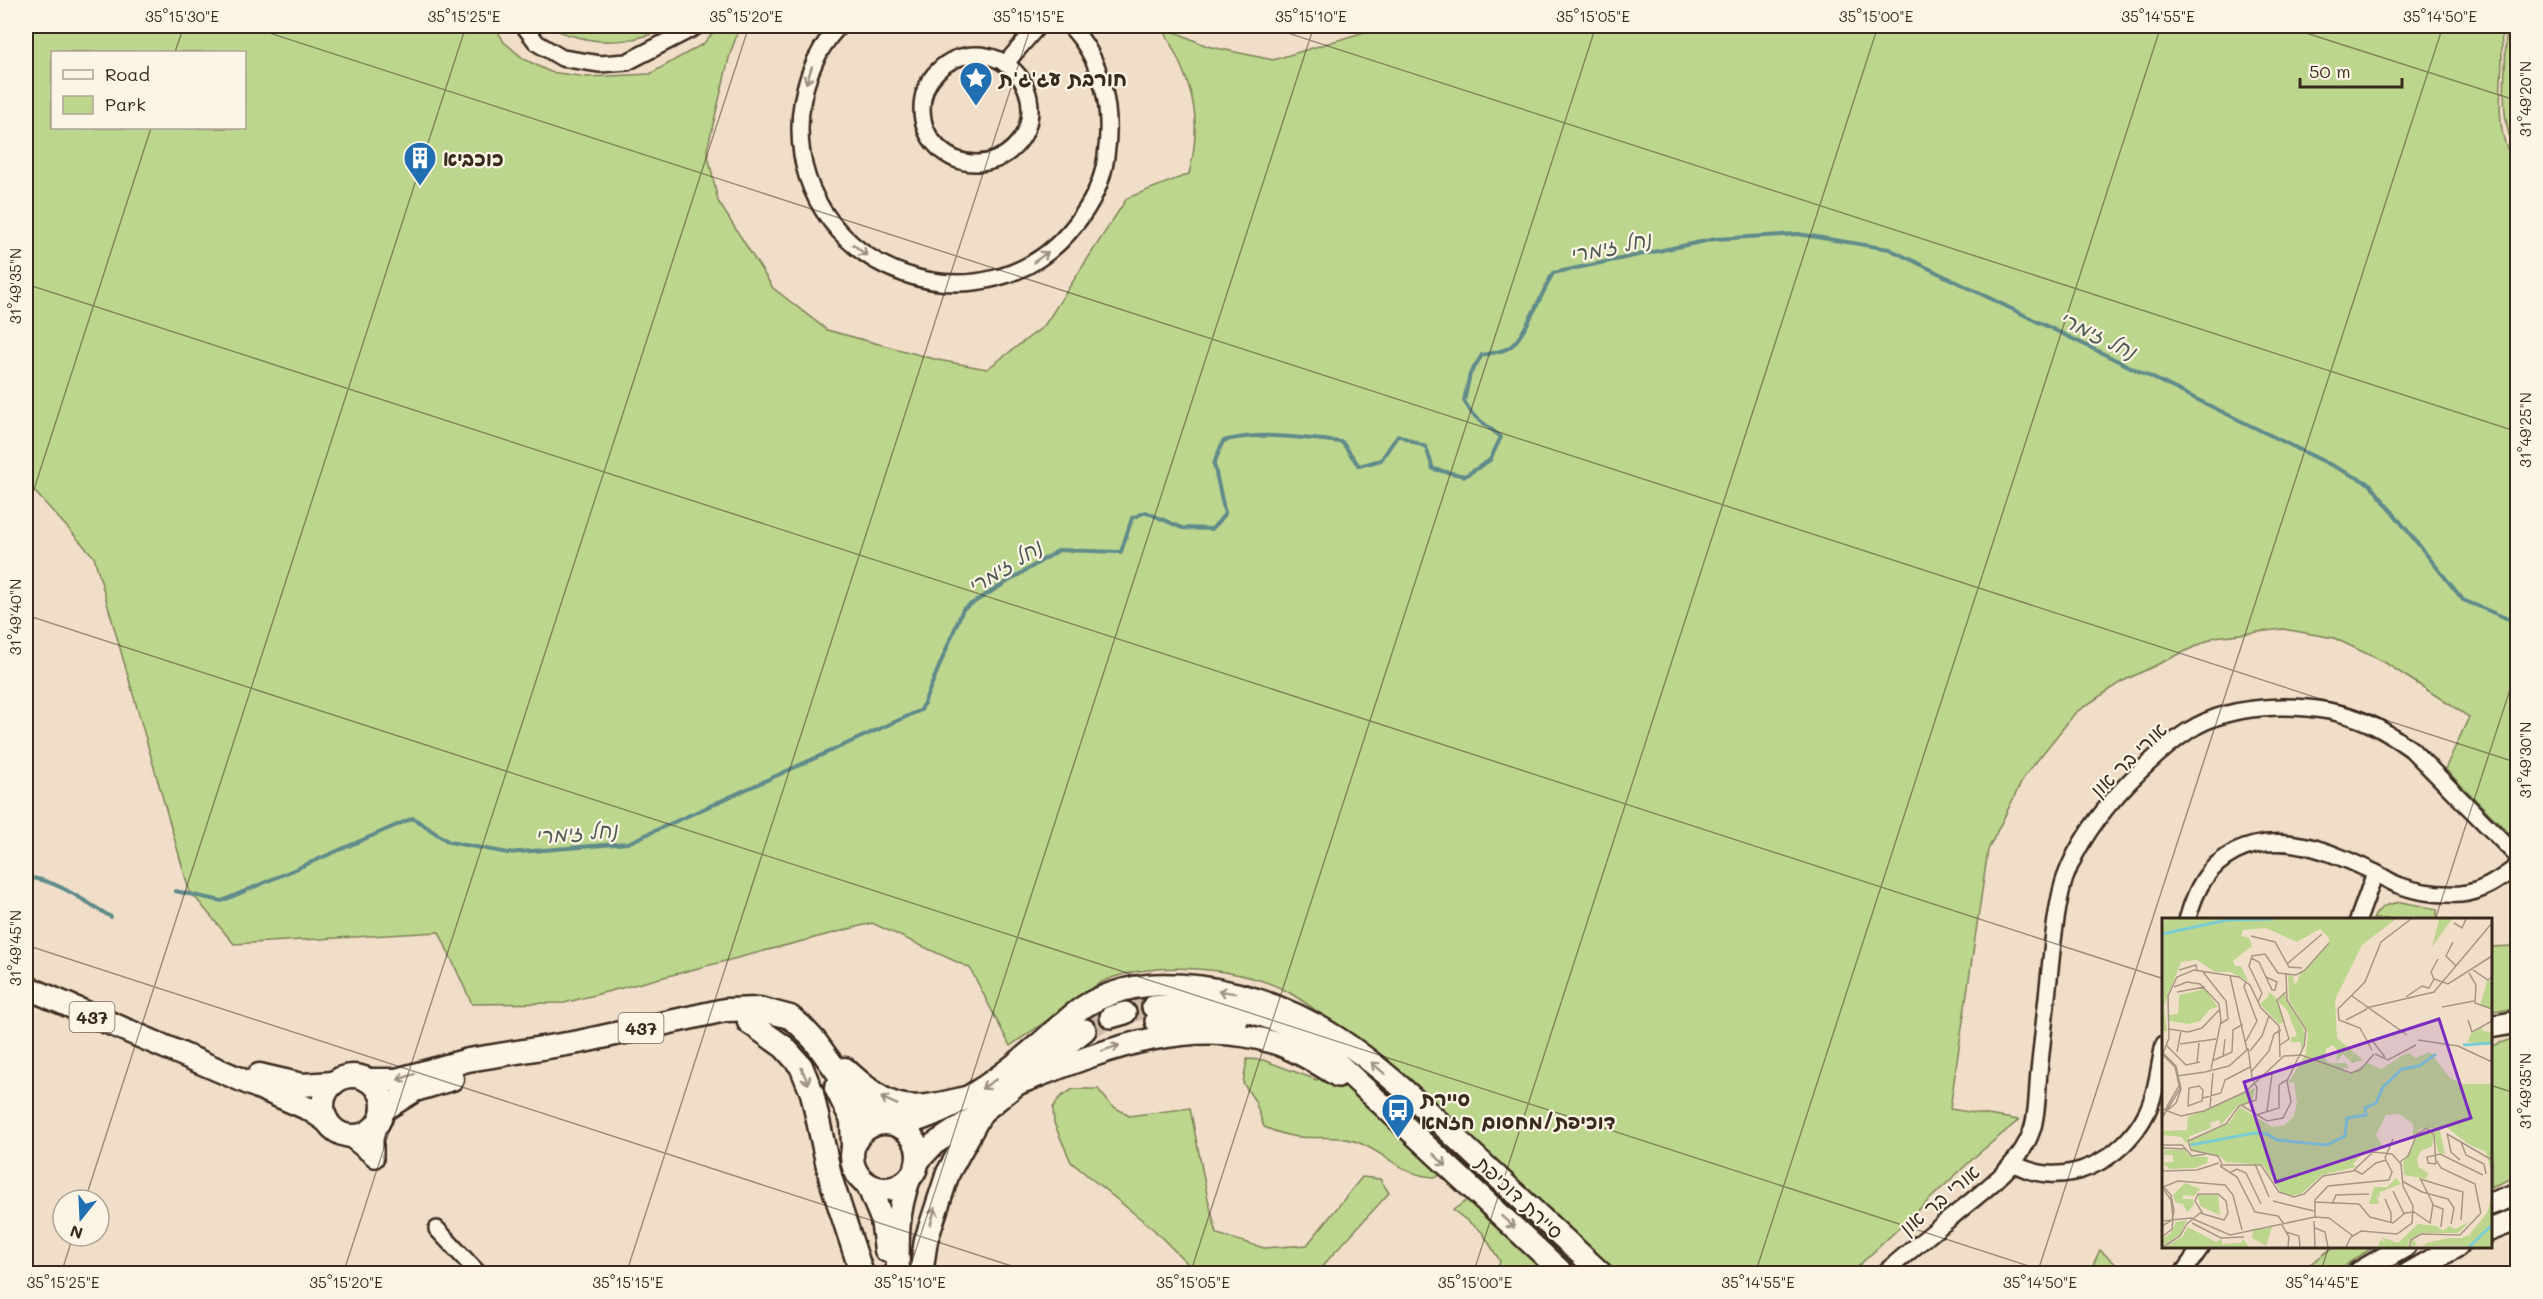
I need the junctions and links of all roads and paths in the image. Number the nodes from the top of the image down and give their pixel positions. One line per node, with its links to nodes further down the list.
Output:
1 (524, 26): 2 (street)
2 (697, 26)
3 (839, 26): 5 (street, one-way to 5)
4 (1038, 26): 6 (street)
5 (1070, 26)
6 (1005, 64): 6 (street)
7 (2517, 857): 30 (street, אורי בר און)
8 (2517, 866): 9 (street)
9 (2375, 873): 10 (street); 11 (street)
10 (2188, 918)
11 (2359, 918)
12 (26, 987): 19 (main road, 437)
13 (1154, 1014): 24 (main road, סיירת דוכיפת)
14 (749, 1022): 26 (main road, 437); 29 (main road, 437); 44 (main road, one-way to 44)
15 (2517, 1022): 16 (main road)
16 (2492, 1027)
17 (1087, 1035): 21 (main road)
18 (815, 1041): 22 (main road, 437, one-way to 22); 25 (main road, one-way to 18); 28 (main road, 437)
19 (160, 1045): 23 (main road, 437); 27 (main road, 437)
20 (2162, 1050): 30 (street)
21 (1024, 1079): 24 (main road, one-way to 24); 25 (main road)
22 (367, 1080): 23 (main road); 26 (main road)
23 (334, 1083): 27 (main road)
24 (1374, 1098): 48 (main road, סיירת דוכיפת, one-way to 48)
25 (973, 1105): 28 (main road); 31 (main road); 47 (main road, one-way to 25); 49 (main road, סיירת דוכיפת, one-way to 25)
26 (382, 1115): 27 (main road)
27 (327, 1122)
28 (893, 1125): 29 (main road); 31 (main road)
29 (853, 1146): 32 (main road)
30 (2013, 1163): 50 (street, אורי בר און)
31 (914, 1170): 32 (main road); 46 (main road)
32 (868, 1185): 45 (main road)
33 (2517, 1194): 34 (main road)
34 (2492, 1203)
35 (2517, 1219): 37 (main road)
36 (437, 1228): 43 (street)
37 (2492, 1229)
38 (2201, 1248): 51 (street)
39 (2402, 1248): 52 (main road)
40 (2407, 1248): 42 (main road)
41 (2453, 1248): 42 (main road)
42 (2416, 1267)
43 (479, 1274)
44 (862, 1274)
45 (886, 1274)
46 (898, 1274)
47 (921, 1274)
48 (1564, 1274)
49 (1602, 1274)
50 (1883, 1274)
51 (2182, 1274)
52 (2357, 1274)

